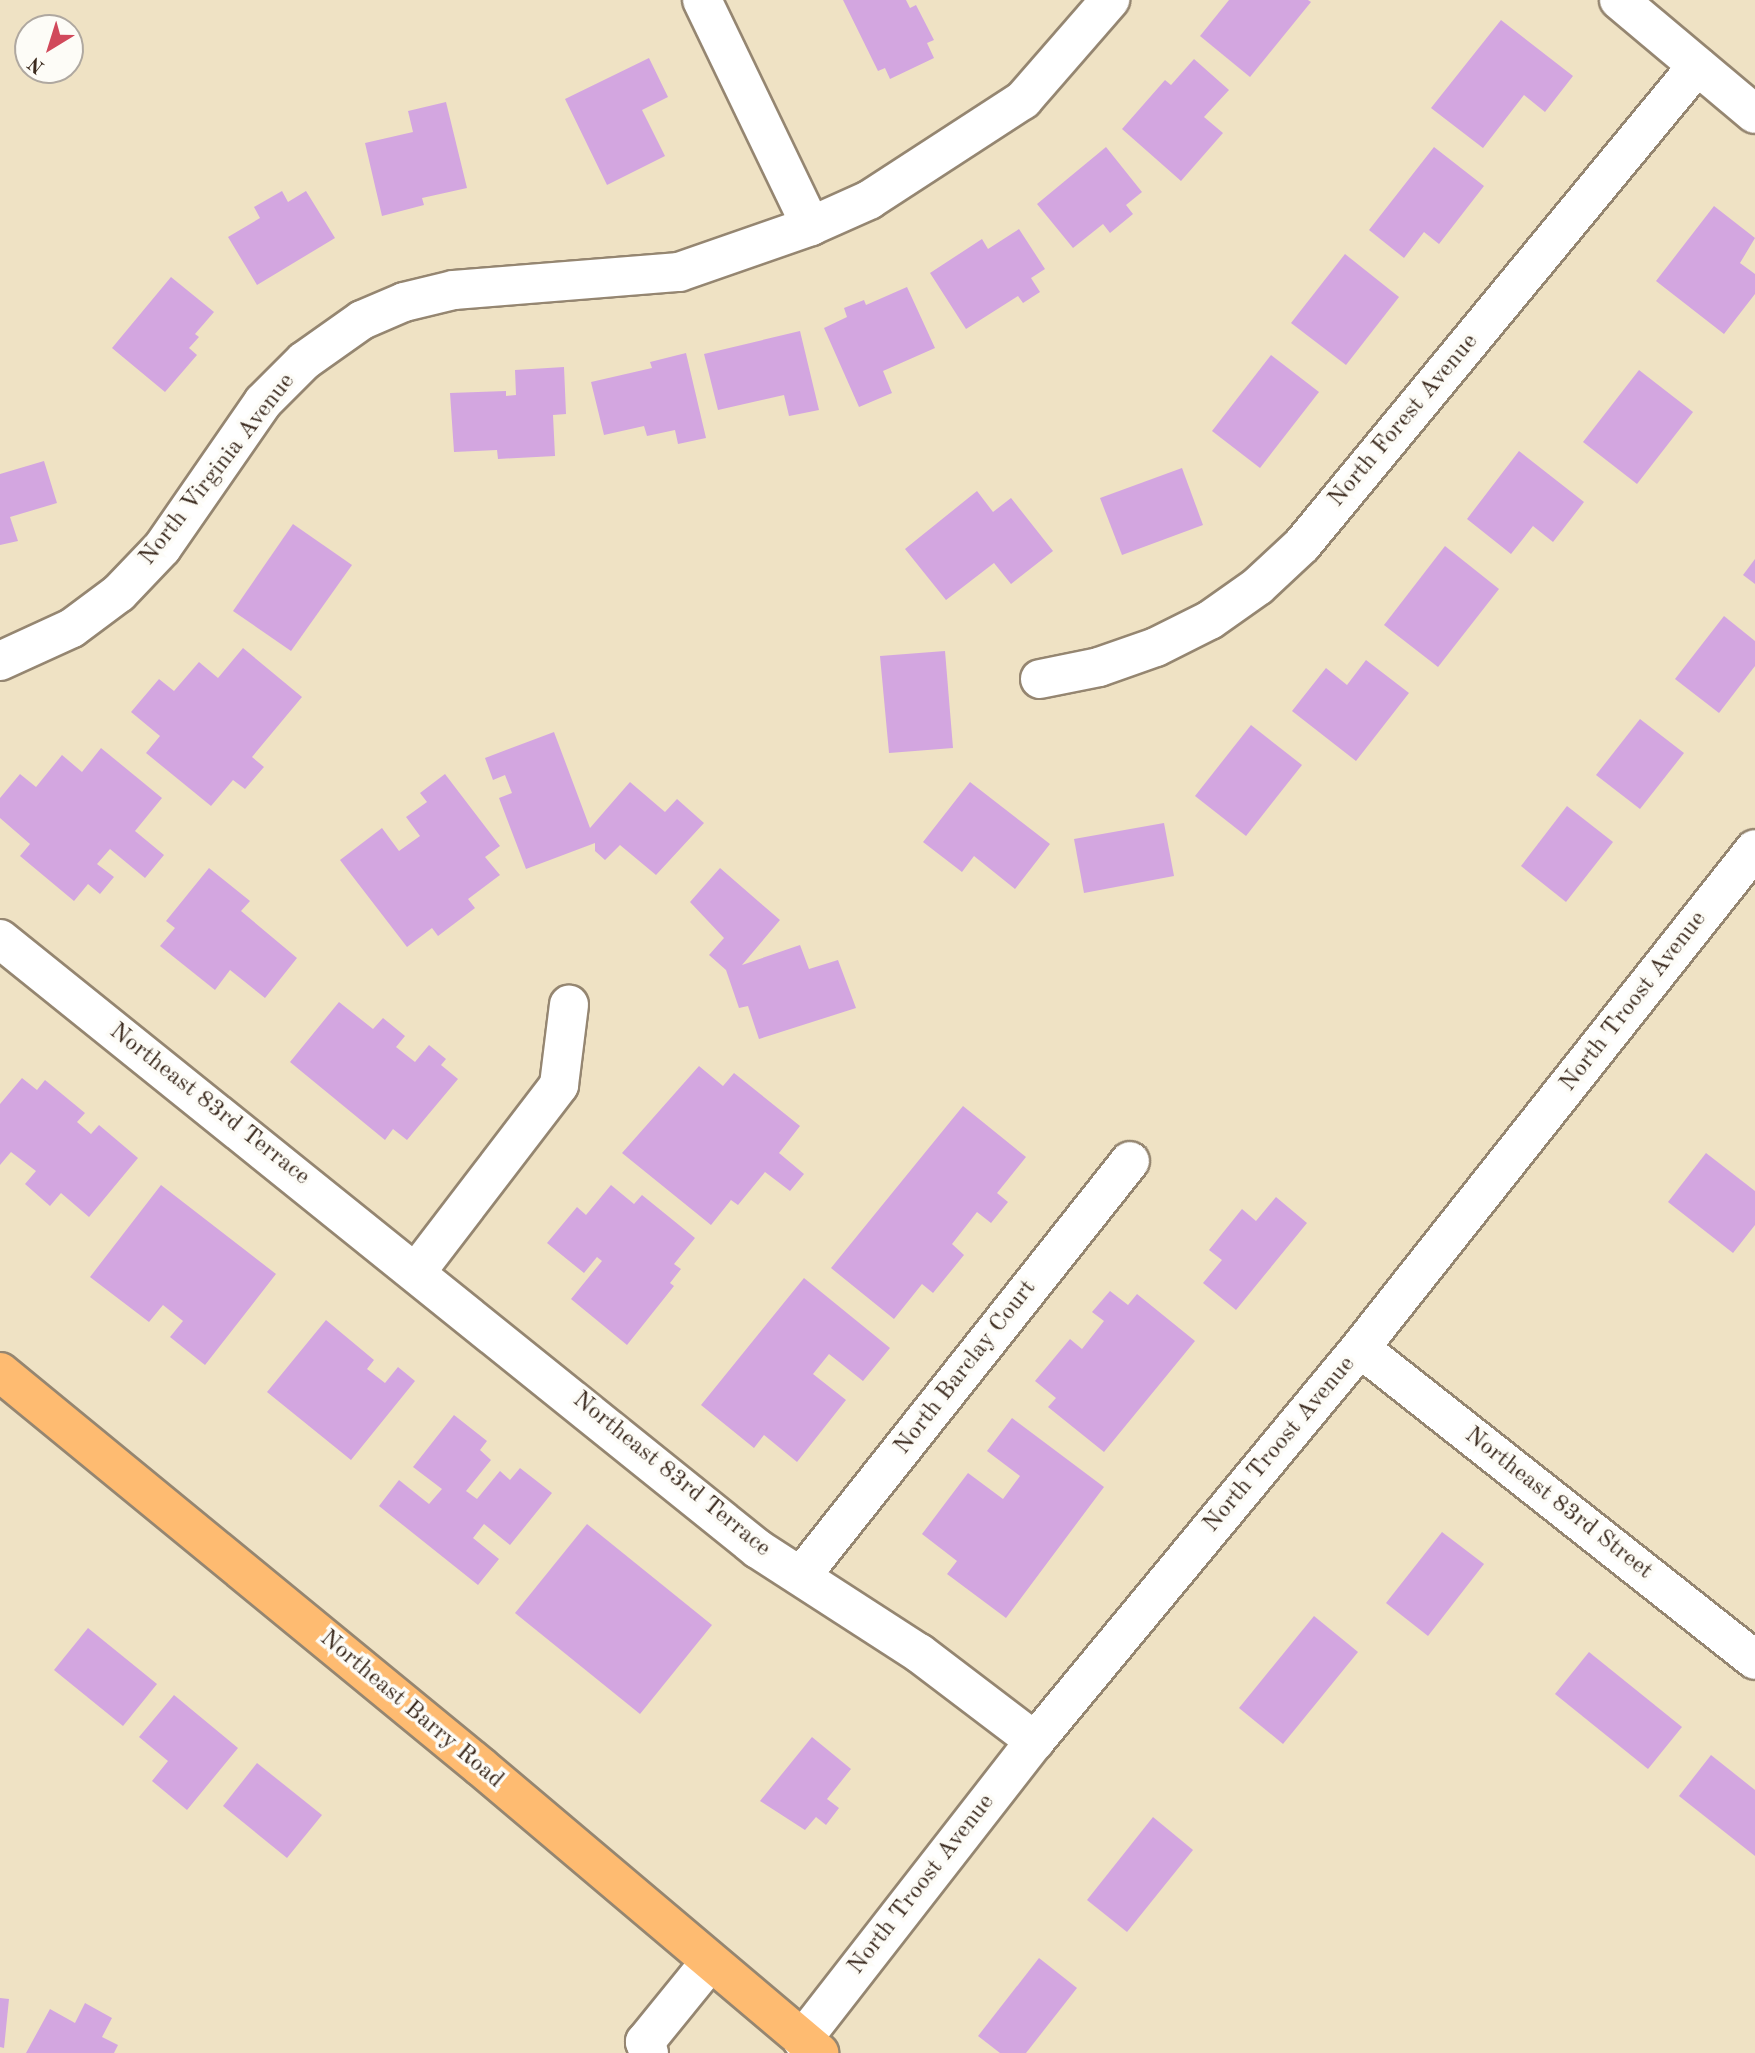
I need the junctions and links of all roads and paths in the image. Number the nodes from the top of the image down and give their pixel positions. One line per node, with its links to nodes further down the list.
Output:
1 (702, 0): 6 (street)
2 (1110, 0): 6 (street, North Virginia Avenue)
3 (1619, 0): 4 (street)
4 (1697, 66): 5 (street); 8 (street, North Forest Avenue)
5 (1755, 114)
6 (811, 226): 7 (street, North Virginia Avenue)
7 (0, 661)
8 (1040, 679)
9 (1755, 849): 14 (street, North Troost Avenue)
10 (0, 939): 13 (street, Northeast 83rd Terrace)
11 (569, 1005): 13 (street)
12 (1130, 1161): 16 (street, North Barclay Court)
13 (417, 1271): 16 (street, Northeast 83rd Terrace)
14 (1360, 1348): 17 (street, Northeast 83rd Street); 18 (street, North Troost Avenue)
15 (0, 1372): 19 (main road, Northeast Barry Road)
16 (802, 1575): 18 (street, Northeast 83rd Terrace)
17 (1755, 1661)
18 (1035, 1741): 20 (street, North Troost Avenue)
19 (710, 1962): 20 (main road, Northeast Barry Road); 21 (street)
20 (810, 2046)
21 (649, 2053)

